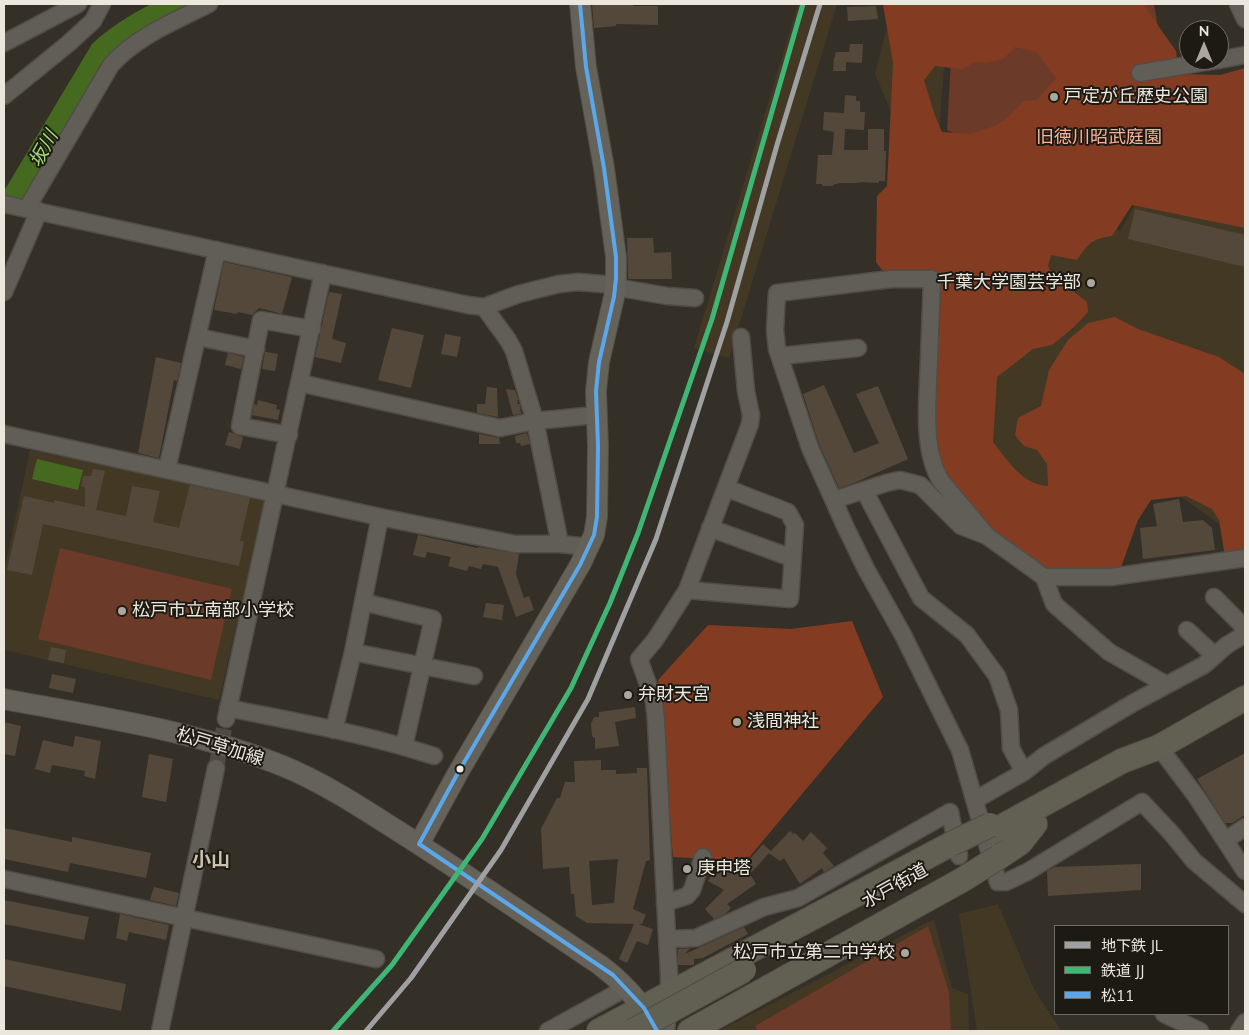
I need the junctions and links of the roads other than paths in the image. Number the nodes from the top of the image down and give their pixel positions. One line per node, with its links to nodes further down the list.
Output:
1 (78, 4): 7 (street)
2 (102, 4): 12 (street)
3 (209, 4): 14 (street)
4 (580, 4): 17 (main road)
5 (1238, 4): 6 (street)
6 (1245, 19)
7 (4, 44)
8 (1245, 55): 9 (street)
9 (1229, 58)
10 (1179, 66): 11 (street)
11 (1140, 73)
12 (4, 96)
13 (4, 204): 14 (street)
14 (33, 210): 15 (street); 18 (street)
15 (217, 250): 16 (street); 22 (street)
16 (323, 273): 20 (street); 21 (street)
17 (616, 286): 19 (street); 20 (street); 28 (main road)
18 (4, 292)
19 (695, 298)
20 (484, 307): 29 (street)
21 (312, 329): 25 (street); 27 (street)
22 (198, 337): 25 (street); 32 (street)
23 (742, 337): 33 (street)
24 (858, 348): 26 (street)
25 (256, 349): 31 (street)
26 (780, 356): 36 (street); 39 (street)
27 (300, 383): 29 (street); 31 (street)
28 (596, 416): 29 (street); 41 (main road)
29 (534, 421): 40 (street)
30 (4, 434): 32 (street)
31 (289, 435): 35 (street)
32 (167, 469): 35 (street)
33 (726, 488): 38 (street); 42 (street)
34 (864, 490): 36 (street); 39 (street); 63 (street)
35 (275, 493): 37 (street); 58 (street)
36 (834, 500): 64 (street)
37 (380, 517): 40 (street); 47 (street)
38 (710, 528): 42 (street); 45 (street)
39 (987, 536): 44 (street)
40 (560, 544): 41 (street)
41 (590, 547): 69 (main road)
42 (792, 558): 45 (street)
43 (1245, 558): 44 (street)
44 (1044, 577): 55 (street)
45 (687, 590): 74 (street)
46 (1214, 597): 48 (street)
47 (363, 602): 51 (street); 53 (street)
48 (1245, 628)
49 (1187, 630): 52 (street)
50 (1245, 634): 52 (street)
51 (353, 652): 53 (street); 58 (street)
52 (1214, 655): 55 (street)
53 (422, 667): 54 (street); 59 (street)
54 (474, 676)
55 (1167, 685): 63 (street)
56 (1245, 698): 60 (highway)
57 (4, 699): 69 (main road, 松戸草加線)
58 (334, 730): 59 (street)
59 (404, 746): 61 (street)
60 (1158, 747): 65 (highway); 68 (street)
61 (434, 756)
62 (216, 768): 76 (street)
63 (1024, 772): 64 (street)
64 (975, 800): 75 (street)
65 (1032, 818): 67 (highway); 67 (highway)
66 (1245, 827): 68 (street)
67 (994, 840): 71 (highway, bridge); 71 (highway, bridge)
68 (1226, 840): 72 (street)
69 (419, 844): 80 (main road, 松戸草加線)
70 (702, 857): 74 (street)
71 (957, 860): 77 (street); 79 (highway, 水戸街道); 81 (highway); 92 (highway)
72 (1245, 871)
73 (4, 879): 76 (street)
74 (665, 903): 77 (street)
75 (1245, 904)
76 (184, 918): 78 (street); 85 (street)
77 (667, 940): 81 (street)
78 (376, 959)
79 (748, 976): 88 (highway, 水戸街道, bridge); 90 (highway, 水戸街道)
80 (626, 988): 82 (main road, 松戸草加線); 86 (street)
81 (669, 995): 82 (highway); 91 (street)
82 (644, 1008): 87 (highway); 89 (main road, 松戸草加線)
83 (1166, 1015): 93 (street)
84 (1245, 1022): 94 (street)
85 (160, 1031)
86 (548, 1031)
87 (600, 1031)
88 (634, 1031)
89 (657, 1031)
90 (662, 1031)
91 (666, 1031)
92 (690, 1031)
93 (1200, 1031)
94 (1239, 1031)

